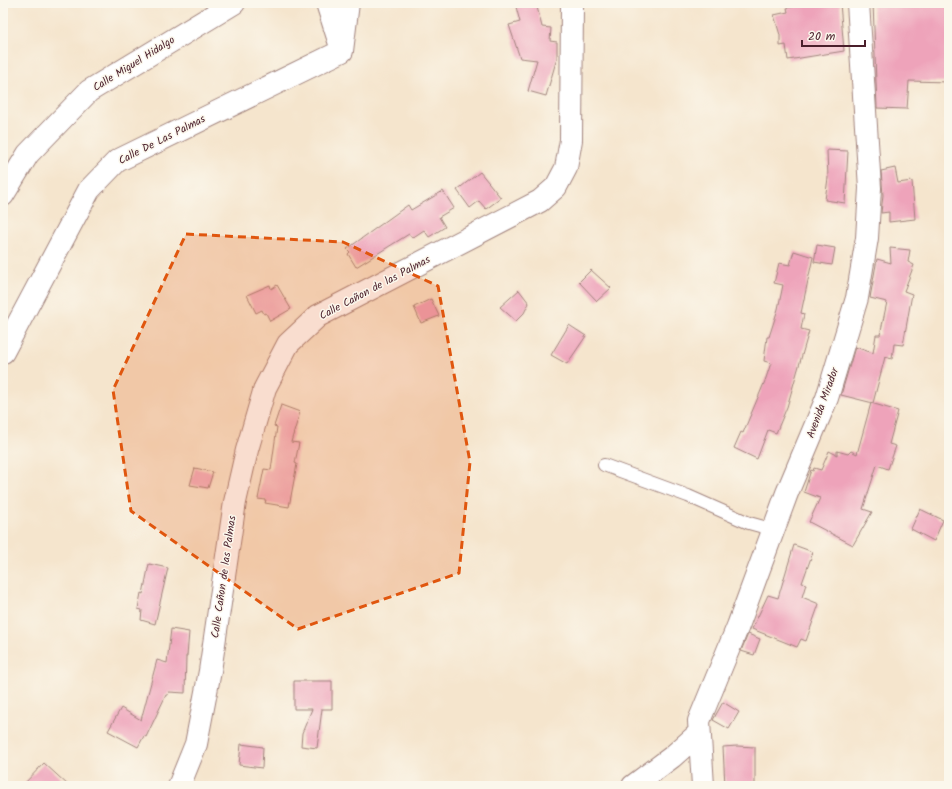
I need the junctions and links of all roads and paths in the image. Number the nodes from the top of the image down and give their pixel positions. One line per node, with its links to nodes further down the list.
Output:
1 (234, 3): 7 (street, Calle Miguel Hidalgo)
2 (327, 3): 6 (street)
3 (348, 3): 6 (street)
4 (572, 3): 12 (street, Calle Cañon de las Palmas)
5 (858, 3): 10 (street, Avenida Mirador)
6 (342, 51): 8 (street, Calle De Las Palmas)
7 (3, 195)
8 (3, 352)
9 (604, 465): 10 (lane)
10 (774, 530): 11 (street, Avenida Mirador)
11 (698, 734): 13 (street); 14 (street, Avenida Mirador)
12 (179, 786)
13 (633, 786)
14 (703, 786)

